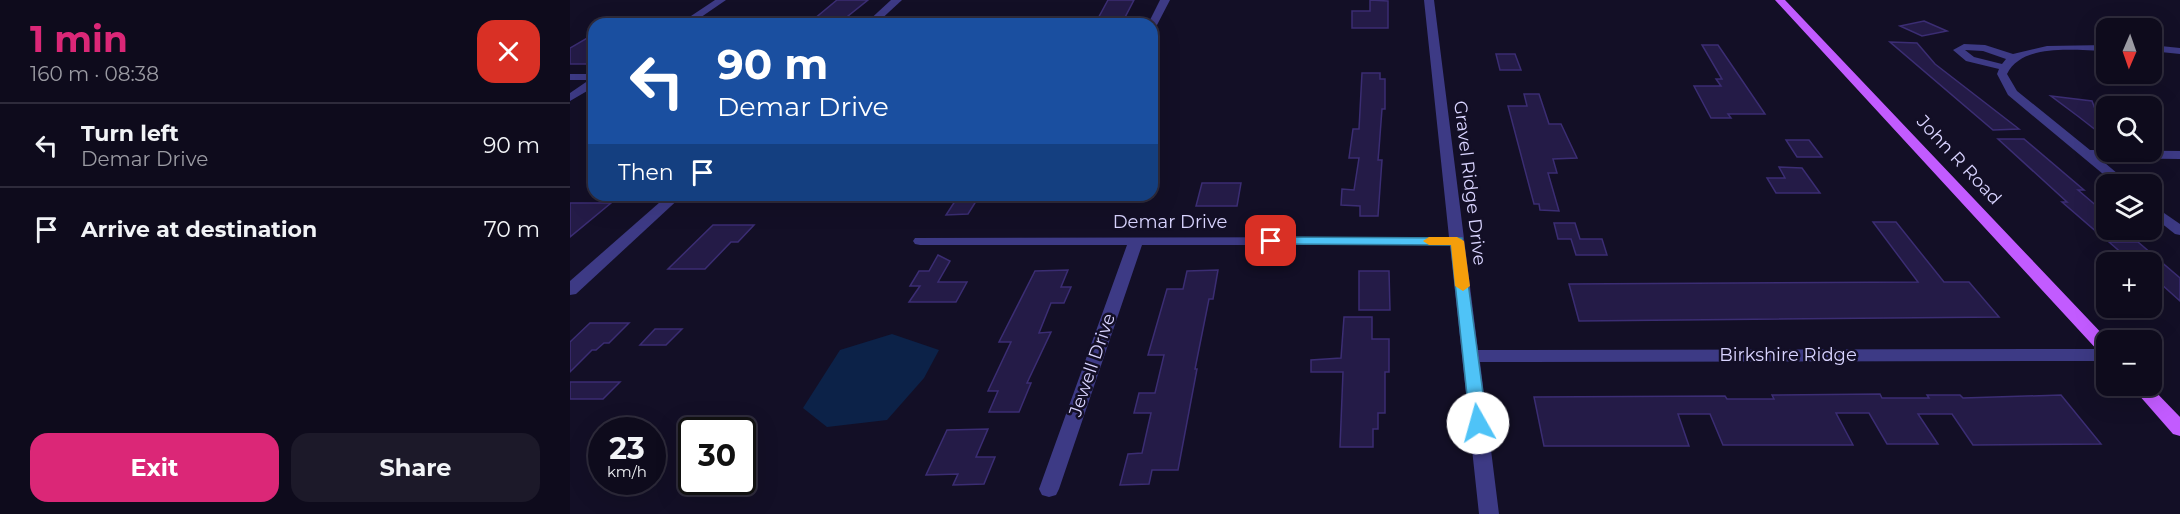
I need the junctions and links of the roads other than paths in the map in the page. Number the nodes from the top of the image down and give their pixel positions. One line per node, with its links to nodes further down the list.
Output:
1 (721, 0): 6 (street)
2 (897, 0): 7 (street)
3 (1165, 0): 8 (street)
4 (1429, 0): 26 (street, Gravel Ridge Drive)
5 (1780, 0): 28 (main road, John R Road)
6 (693, 18)
7 (877, 18)
8 (1156, 18)
9 (2096, 48): 12 (street)
10 (2162, 49): 11 (street)
11 (2180, 51)
12 (2013, 58): 13 (street); 13 (street)
13 (2003, 68): 18 (street)
14 (570, 77): 15 (street)
15 (588, 77)
16 (588, 86): 17 (street)
17 (570, 98)
18 (2086, 154): 19 (street); 20 (street)
19 (2180, 155)
20 (2111, 174)
21 (669, 201): 27 (street)
22 (2162, 217): 23 (street)
23 (2180, 231)
24 (920, 241): 25 (street, Demar Drive)
25 (1136, 241): 26 (street, Demar Drive); 33 (street, Jewell Drive)
26 (1457, 241): 30 (street, Gravel Ridge Drive)
27 (570, 290)
28 (2096, 338)
29 (2096, 355): 30 (street, Birkshire Ridge)
30 (1470, 356): 34 (street, Gravel Ridge Drive)
31 (2149, 396): 32 (main road)
32 (2180, 429)
33 (1049, 489)
34 (1489, 514)

